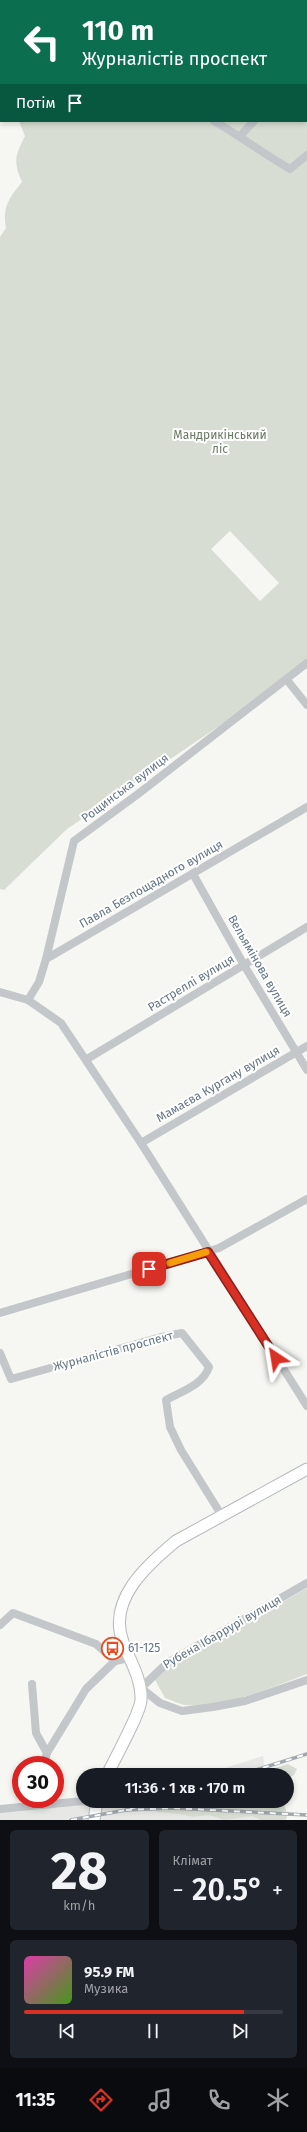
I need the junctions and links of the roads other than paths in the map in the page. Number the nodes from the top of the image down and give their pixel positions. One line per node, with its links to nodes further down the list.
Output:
1 (216, 122): 3 (street)
2 (253, 122): 3 (street)
3 (240, 136): 4 (street)
4 (307, 155)
5 (307, 663): 6 (street, Рощинська вулиця)
6 (287, 680): 7 (street); 11 (street, Рощинська вулиця)
7 (307, 705)
8 (307, 807): 9 (street, Павла Безпощадного вулиця)
9 (193, 874): 11 (street, Павла Безпощадного вулиця); 12 (street, Вельямінова вулиця)
10 (307, 927): 12 (street, Растреллі вулиця)
11 (46, 960): 14 (street)
12 (244, 965): 16 (street, Вельямінова вулиця); 17 (street, Растреллі вулиця)
13 (0, 992): 14 (street)
14 (28, 1000): 17 (street)
15 (307, 1046): 16 (street, Мамаєва Кургану вулиця)
16 (296, 1052): 18 (street, Вельямінова вулиця); 19 (street, Мамаєва Кургану вулиця)
17 (87, 1059): 19 (street)
18 (307, 1070)
19 (141, 1143): 21 (street)
20 (307, 1199): 21 (street)
21 (208, 1252): 22 (street); 24 (street)
22 (0, 1313)
23 (0, 1353): 26 (street, Журналістів проспект)
24 (307, 1406)
25 (307, 1468): 26 (main road)
26 (222, 1516): 29 (main road)
27 (307, 1583): 33 (street, Рубена Ібаррурі вулиця)
28 (0, 1625): 30 (street)
29 (129, 1658): 30 (street); 33 (main road)
30 (115, 1661): 34 (street)
31 (307, 1680): 33 (street)
32 (32, 1684): 34 (street)
33 (141, 1688): 36 (main road)
34 (47, 1753): 35 (street)
35 (46, 1756)
36 (110, 1768)
37 (64, 1801): 38 (street)
38 (76, 1801)
39 (12, 1807): 41 (street)
40 (96, 1808): 42 (main road)
41 (0, 1809)
42 (94, 1820)

